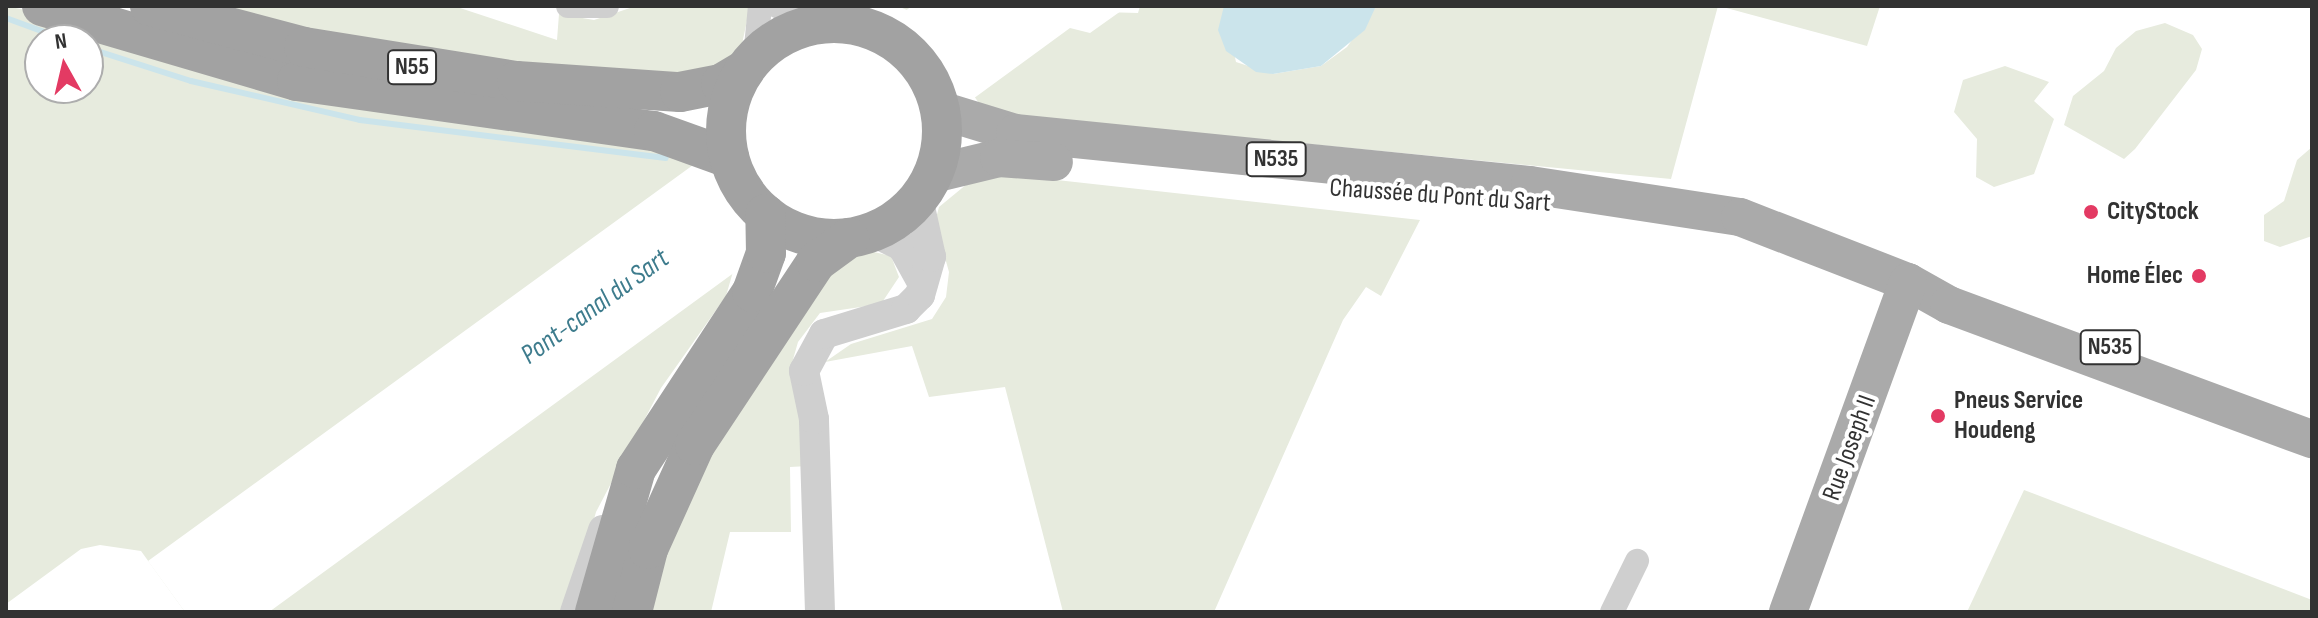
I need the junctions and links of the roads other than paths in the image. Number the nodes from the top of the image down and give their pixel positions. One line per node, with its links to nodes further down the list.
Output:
1 (42, 6): 10 (highway, N55)
2 (150, 6): 8 (highway, N55)
3 (568, 6): 4 (street)
4 (607, 6)
5 (760, 6): 8 (street)
6 (777, 6): 7 (street)
7 (815, 25): 8 (highway); 9 (highway)
8 (750, 64): 10 (highway)
9 (940, 110): 11 (highway); 12 (main road, Chaussée du Pont du Sart / N535)
10 (729, 158): 13 (highway)
11 (926, 186): 12 (main road, Chaussée du Pont du Sart / N535); 14 (highway); 16 (street)
12 (1615, 200): 15 (main road, Chaussée du Pont du Sart / N535)
13 (765, 214): 14 (highway); 19 (highway)
14 (861, 235): 16 (street); 23 (highway)
15 (1908, 282): 17 (main road, Chaussée du Pont du Sart / N535); 18 (main road, Chaussée du Pont du Sart / N535); 26 (main road, Rue Joseph II)
16 (923, 284): 24 (street)
17 (2312, 417)
18 (2312, 439)
19 (636, 469): 21 (street); 22 (highway)
20 (1637, 561): 25 (street)
21 (575, 612)
22 (595, 612)
23 (632, 612)
24 (820, 612)
25 (1612, 612)
26 (1788, 612)

